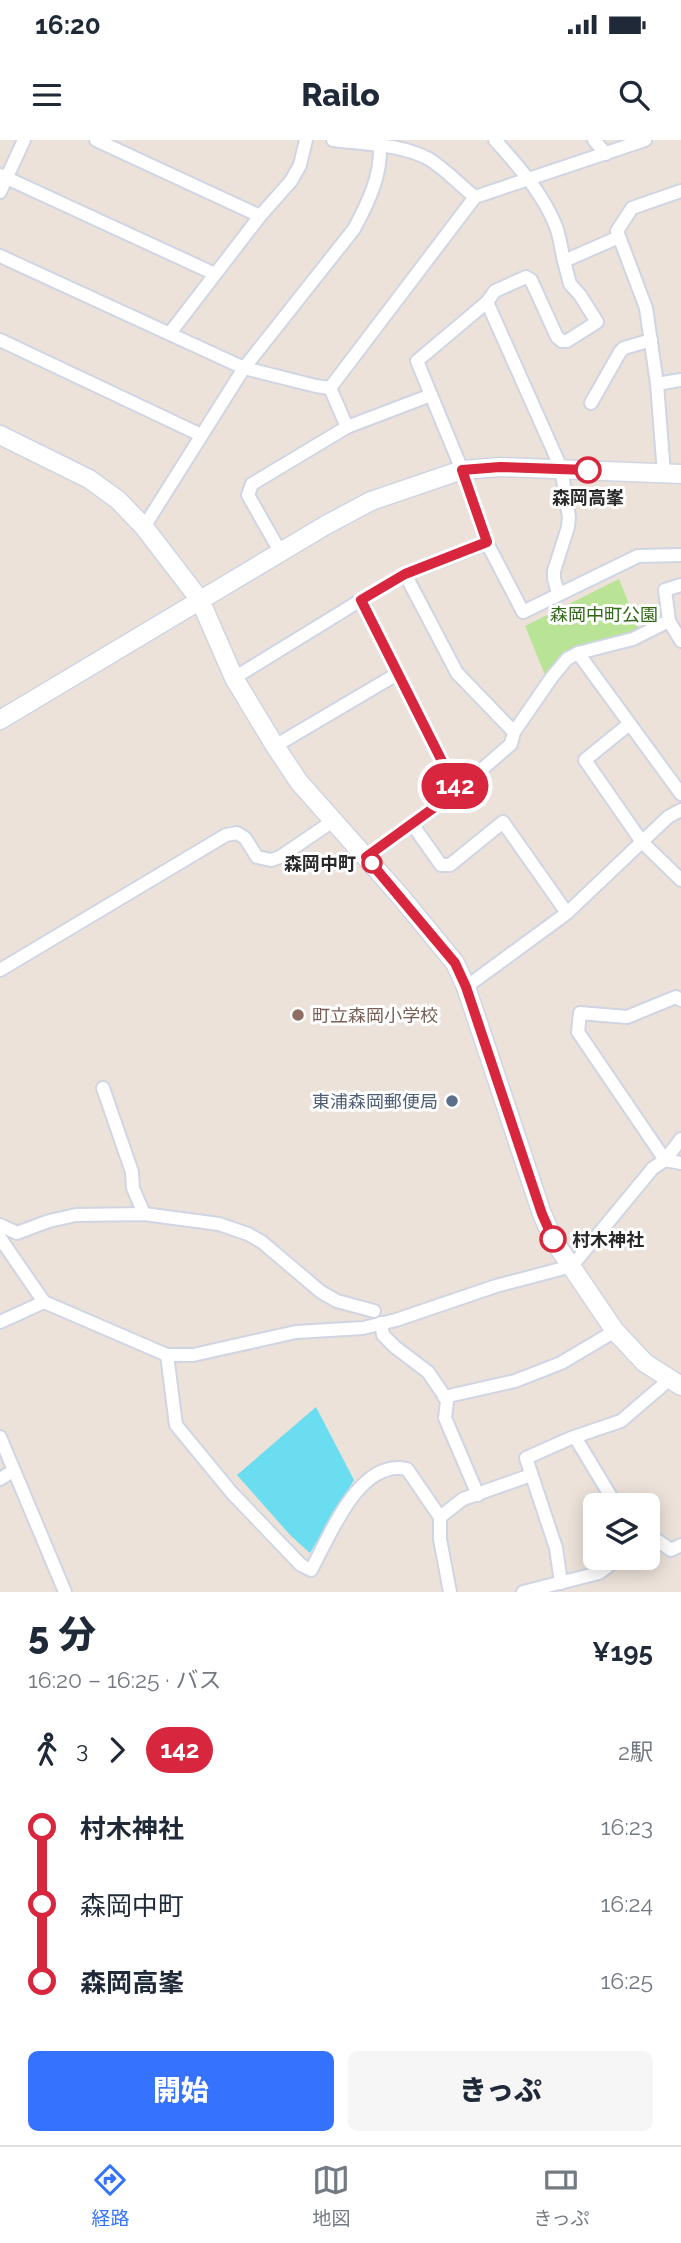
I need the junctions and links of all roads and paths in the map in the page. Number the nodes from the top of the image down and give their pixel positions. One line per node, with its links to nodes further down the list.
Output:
1 (24, 140): 10 (street)
2 (96, 140): 15 (street)
3 (306, 140): 15 (street)
4 (333, 140): 8 (street)
5 (495, 140): 11 (street)
6 (594, 140): 9 (street)
7 (645, 140): 9 (street)
8 (379, 143): 14 (street); 24 (street)
9 (606, 154): 11 (street)
10 (3, 177): 13 (street); 19 (street)
11 (529, 178): 14 (street); 18 (street)
12 (681, 191): 16 (street)
13 (0, 192)
14 (475, 197): 27 (street)
15 (260, 216): 19 (street)
16 (619, 237): 18 (street); 23 (street)
17 (0, 256): 21 (street)
18 (564, 261): 20 (street)
19 (215, 274): 21 (street)
20 (487, 302): 28 (street); 33 (street)
21 (170, 333): 24 (street)
22 (0, 340): 32 (street)
23 (651, 340): 26 (street); 29 (street)
24 (244, 368): 27 (street); 32 (street)
25 (681, 380): 26 (street)
26 (657, 384): 35 (street)
27 (330, 387): 30 (street)
28 (431, 395): 30 (street); 34 (street)
29 (591, 403)
30 (347, 427): 38 (street)
31 (0, 435): 36 (street)
32 (201, 435): 36 (street)
33 (561, 468): 34 (street); 35 (street); 42 (street)
34 (462, 470): 37 (street); 38 (street)
35 (672, 474)
36 (144, 527): 43 (street)
37 (487, 542): 40 (street); 42 (street)
38 (281, 553): 43 (street)
39 (681, 555): 42 (street)
40 (405, 574): 44 (street); 52 (street)
41 (681, 584): 45 (street)
42 (558, 593)
43 (200, 600): 49 (street); 50 (street)
44 (361, 600): 48 (street); 49 (street)
45 (669, 621): 46 (street); 47 (street)
46 (681, 641)
47 (578, 653): 51 (street); 52 (street)
48 (397, 674): 53 (street); 55 (street)
49 (234, 678): 53 (street)
50 (0, 720)
51 (628, 725): 54 (street); 59 (street)
52 (514, 732): 55 (street)
53 (275, 746): 57 (street)
54 (679, 788)
55 (457, 791): 58 (street)
56 (681, 810): 59 (street)
57 (333, 821): 60 (street); 63 (street)
58 (412, 824): 60 (street); 62 (street)
59 (642, 842): 61 (street); 62 (street)
60 (366, 857): 64 (street)
61 (681, 880)
62 (567, 913): 64 (street)
63 (0, 970)
64 (466, 987): 73 (street)
65 (681, 1000): 68 (street)
66 (103, 1088): 70 (street)
67 (681, 1139): 68 (street)
68 (665, 1160): 69 (street); 73 (street)
69 (681, 1163)
70 (144, 1214): 71 (street); 75 (street)
71 (0, 1225)
72 (0, 1238): 74 (street)
73 (572, 1266): 77 (street); 78 (street)
74 (44, 1302): 76 (street); 79 (street)
75 (374, 1311)
76 (0, 1322)
77 (382, 1324): 79 (street); 81 (street)
78 (615, 1331): 80 (street); 81 (street)
79 (167, 1355): 89 (street)
80 (676, 1383): 83 (street)
81 (444, 1397): 88 (street)
82 (0, 1437): 84 (street)
83 (575, 1437): 85 (street); 87 (street)
84 (13, 1471): 86 (street); 94 (street)
85 (531, 1475): 88 (street); 93 (street)
86 (0, 1479)
87 (609, 1493)
88 (478, 1495): 89 (street)
89 (440, 1517): 95 (street)
90 (660, 1542): 91 (street)
91 (681, 1545)
92 (603, 1570): 93 (street)
93 (561, 1583): 96 (street)
94 (65, 1592)
95 (450, 1592)
96 (523, 1592)

